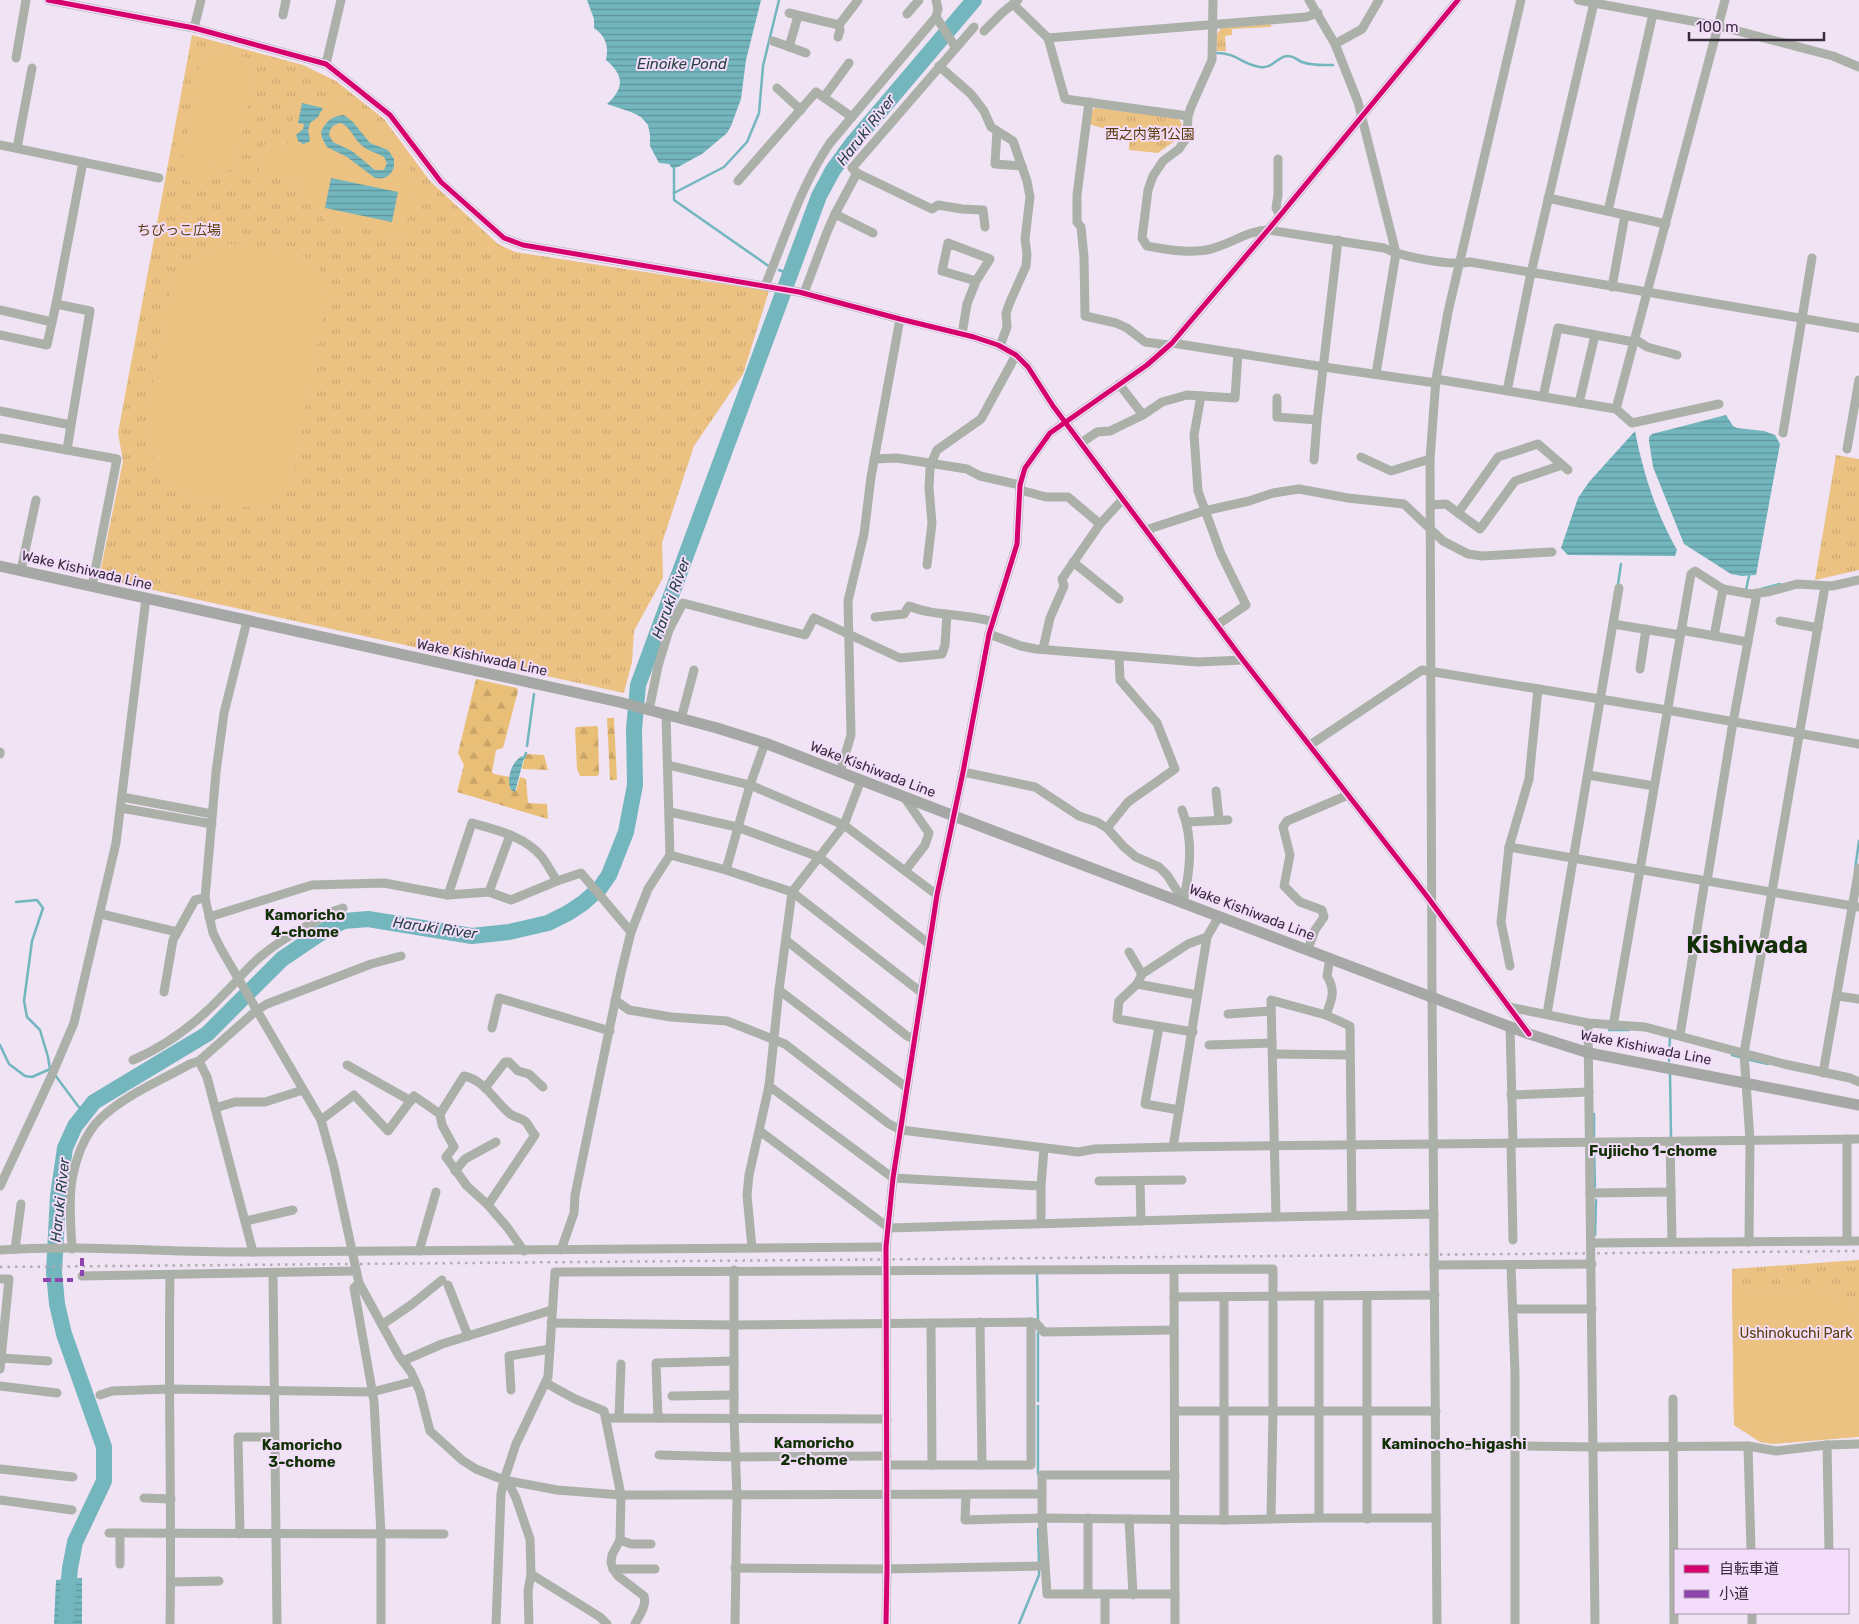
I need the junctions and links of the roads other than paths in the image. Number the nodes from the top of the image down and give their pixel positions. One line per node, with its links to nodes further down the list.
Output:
1 (26, 0): 36 (street)
2 (48, 0): 27 (street)
3 (200, 0): 27 (street)
4 (286, 0): 21 (street)
5 (341, 0): 38 (street)
6 (858, 0): 24 (street)
7 (919, 0): 18 (street)
8 (936, 0): 22 (street)
9 (1214, 0): 23 (street)
10 (1309, 0): 19 (street)
11 (1379, 0): 32 (street)
12 (1458, 0): 46 (street)
13 (1521, 0): 70 (street)
14 (1578, 0): 17 (street)
15 (1725, 0): 25 (street)
16 (1015, 2): 28 (street); 30 (street)
17 (1594, 3): 20 (street); 58 (street)
18 (907, 14)
19 (1318, 14): 23 (street); 32 (street)
20 (1653, 14): 25 (street); 59 (street)
21 (283, 15)
22 (937, 19): 33 (street); 47 (street)
23 (1213, 24): 30 (street); 48 (street)
24 (839, 25): 29 (street); 34 (street)
25 (1719, 26): 40 (street); 63 (street)
26 (974, 27): 33 (street)
27 (194, 28): 38 (street)
28 (984, 31)
29 (838, 37)
30 (1048, 38): 44 (street)
31 (773, 41): 34 (street)
32 (1334, 44): 46 (street)
33 (954, 45): 39 (street)
34 (789, 47): 35 (street)
35 (806, 53)
36 (16, 58)
37 (849, 63): 43 (street)
38 (326, 64): 73 (street)
39 (939, 66): 49 (street); 55 (street)
40 (1859, 67)
41 (32, 68): 51 (street)
42 (777, 88): 45 (street)
43 (824, 97): 45 (street); 47 (street)
44 (1089, 102): 48 (street); 87 (street)
45 (801, 110): 57 (street)
46 (1362, 115): 61 (street); 68 (street)
47 (852, 116): 73 (street)
48 (1188, 116): 65 (street)
49 (997, 131): 54 (street); 54 (street)
50 (0, 145): 51 (street)
51 (17, 148): 53 (street)
52 (1278, 159): 61 (street)
53 (83, 162): 56 (street); 77 (street)
54 (1022, 166): 88 (street)
55 (857, 173): 60 (street); 64 (street)
56 (159, 178)
57 (738, 181)
58 (1548, 198): 59 (street); 71 (street)
59 (1608, 211): 62 (street)
60 (835, 214): 66 (street); 75 (street)
61 (1280, 215): 65 (street)
62 (1625, 215): 63 (street); 74 (street)
63 (1666, 224): 76 (street)
64 (985, 227)
65 (1268, 230): 67 (street); 87 (street)
66 (873, 232)
67 (1338, 240): 68 (street); 92 (street)
68 (1396, 254): 70 (street); 93 (street)
69 (1812, 258): 79 (street)
70 (1459, 264): 71 (street); 95 (street)
71 (1531, 273): 74 (street); 97 (street)
72 (976, 281): 72 (street); 83 (street)
73 (767, 287): 75 (street)
74 (1612, 287): 76 (street)
75 (802, 292): 80 (street)
76 (1646, 293): 79 (street); 86 (street)
77 (56, 304): 81 (street); 108 (street)
78 (0, 310): 81 (street)
79 (1802, 318): 82 (street); 109 (street)
80 (900, 320): 83 (street); 116 (street)
81 (52, 322): 84 (street)
82 (1859, 328)
83 (962, 334): 88 (street)
84 (0, 335)
85 (1595, 335): 86 (street); 99 (street); 101 (street)
86 (1634, 340): 91 (street); 103 (street)
87 (1170, 344): 89 (street); 96 (street)
88 (1000, 346): 90 (street)
89 (1238, 353): 92 (street); 98 (street)
90 (1016, 355): 107 (street); 118 (street)
91 (1676, 355)
92 (1324, 367): 93 (street); 106 (street)
93 (1376, 374): 95 (street)
94 (1859, 380): 113 (street)
95 (1436, 381): 97 (street); 115 (street)
96 (1119, 384): 105 (street); 107 (street)
97 (1507, 391): 99 (street)
98 (1201, 396): 105 (street); 123 (street)
99 (1543, 397): 101 (street)
100 (1277, 398): 106 (street)
101 (1579, 403): 103 (street)
102 (1719, 404): 103 (street)
103 (1616, 409)
104 (0, 411): 108 (street)
105 (1143, 415): 111 (street)
106 (1317, 420): 117 (street)
107 (1065, 422): 111 (street); 119 (street)
108 (71, 425): 112 (street)
109 (1783, 433)
110 (0, 438): 112 (street)
111 (1081, 443): 120 (street)
112 (67, 450): 134 (street)
113 (1847, 450)
114 (1361, 458): 115 (street)
115 (1430, 459): 122 (street)
116 (874, 460): 118 (street); 152 (street)
117 (1314, 460)
118 (931, 464): 119 (street); 130 (street)
119 (1020, 488): 125 (street); 145 (street)
120 (1123, 499): 125 (street); 127 (street)
121 (36, 500): 132 (street)
122 (1431, 505): 124 (street); 126 (street)
123 (1204, 511): 126 (street); 127 (street); 147 (street)
124 (1458, 513): 124 (street)
125 (1100, 524): 129 (street)
126 (1431, 528): 128 (street); 160 (street)
127 (1146, 530): 147 (street)
128 (1552, 552)
129 (1073, 562): 140 (street); 155 (street)
130 (926, 565)
131 (0, 566): 132 (main road, Wake Kishiwada Line)
132 (21, 570): 134 (main road, Wake Kishiwada Line)
133 (1859, 580): 135 (street)
134 (92, 586): 139 (main road, Wake Kishiwada Line)
135 (1825, 586): 138 (street); 148 (street)
136 (1619, 588): 146 (street)
137 (1723, 589): 138 (street); 150 (street); 153 (street)
138 (1757, 593): 154 (street)
139 (146, 598): 143 (main road, Wake Kishiwada Line); 181 (street)
140 (1119, 599)
141 (948, 614): 142 (street); 145 (street); 152 (street)
142 (875, 617)
143 (247, 621): 163 (main road, Wake Kishiwada Line); 186 (street)
144 (1780, 621): 148 (street)
145 (993, 622): 151 (street)
146 (1613, 624): 149 (street); 162 (street)
147 (1217, 625): 157 (street)
148 (1818, 628): 168 (street)
149 (1646, 629): 150 (street); 158 (street)
150 (1681, 633): 153 (street); 164 (street)
151 (989, 634): 155 (street); 174 (street)
152 (849, 635): 163 (street); 173 (street)
153 (1714, 636): 154 (street)
154 (1748, 642): 167 (street)
155 (1043, 649): 156 (street)
156 (1119, 656): 157 (street); 192 (street)
157 (1243, 660): 171 (street)
158 (1640, 669)
159 (694, 670): 166 (street)
160 (1431, 670): 161 (street); 171 (street); 211 (street)
161 (1538, 689): 162 (street); 194 (street)
162 (1600, 700): 164 (street); 175 (street)
163 (648, 710): 165 (main road, Wake Kishiwada Line)
164 (1667, 710): 167 (street); 178 (street)
165 (666, 715): 166 (main road, Wake Kishiwada Line); 172 (street)
166 (681, 718): 169 (main road, Wake Kishiwada Line)
167 (1733, 722): 168 (street); 203 (street)
168 (1800, 734): 170 (street); 204 (street)
169 (765, 743): 173 (main road, Wake Kishiwada Line); 177 (street)
170 (1859, 744)
171 (1310, 745): 180 (street)
172 (668, 765): 177 (street); 185 (street)
173 (840, 772): 176 (main road, Wake Kishiwada Line)
174 (963, 772): 187 (street); 192 (street)
175 (1588, 775): 178 (street); 197 (street)
176 (861, 780): 182 (main road, Wake Kishiwada Line); 190 (street)
177 (750, 785): 190 (street); 191 (street)
178 (1654, 786): 200 (street)
179 (1216, 792): 188 (street)
180 (1348, 795): 211 (street); 222 (street)
181 (122, 797): 183 (street); 186 (street)
182 (904, 797): 187 (main road, Wake Kishiwada Line); 201 (street)
183 (120, 808): 189 (street); 214 (street)
184 (1182, 810): 188 (street)
185 (670, 812): 191 (street); 195 (street)
186 (212, 814): 189 (street)
187 (954, 816): 208 (street); 210 (main road, Wake Kishiwada Line)
188 (1187, 822): 210 (street)
189 (212, 824): 209 (street)
190 (844, 825): 196 (street); 201 (street)
191 (738, 827): 196 (street); 199 (street)
192 (1107, 828): 210 (street)
193 (510, 834): 202 (street); 205 (street); 207 (street)
194 (1510, 847): 197 (street); 226 (street)
195 (670, 855): 199 (street); 218 (street)
196 (819, 857): 206 (street); 221 (street)
197 (1573, 858): 200 (street); 242 (street)
198 (1859, 868): 212 (street)
199 (726, 870): 206 (street)
200 (1640, 870): 203 (street); 246 (street)
201 (905, 871): 208 (street)
202 (557, 881): 205 (street); 218 (street)
203 (1706, 881): 204 (street); 252 (street)
204 (1772, 891): 212 (street); 259 (street)
205 (489, 892): 207 (street)
206 (792, 892): 220 (street); 232 (street)
207 (448, 895): 215 (street)
208 (937, 895): 221 (street)
209 (204, 898): 215 (street); 217 (street)
210 (1183, 901): 216 (main road, Wake Kishiwada Line)
211 (1432, 903): 234 (street); 238 (street)
212 (1856, 907): 235 (street)
213 (343, 908): 228 (street)
214 (101, 914): 217 (street); 295 (street)
215 (209, 916): 228 (street)
216 (1218, 916): 219 (street); 222 (main road, Wake Kishiwada Line)
217 (177, 932): 231 (street)
218 (631, 932): 237 (street)
219 (1207, 937): 227 (street); 233 (street)
220 (786, 941): 230 (street); 253 (street)
221 (929, 944): 232 (street)
222 (1308, 949): 225 (main road, Wake Kishiwada Line)
223 (1129, 952): 227 (street)
224 (401, 956): 239 (street)
225 (1330, 958): 234 (main road, Wake Kishiwada Line); 243 (street)
226 (1510, 966)
227 (1142, 974): 229 (street)
228 (239, 980): 239 (street); 261 (street)
229 (1137, 984): 233 (street); 247 (street)
230 (779, 990): 254 (street); 270 (street)
231 (164, 992)
232 (922, 993): 253 (street)
233 (1197, 995): 250 (street)
234 (1432, 996): 245 (main road, Wake Kishiwada Line); 289 (street)
235 (1837, 996): 236 (street); 264 (street)
236 (1859, 999)
237 (615, 1000): 249 (street); 254 (street)
238 (1508, 1006): 242 (street); 251 (street)
239 (256, 1008): 262 (street); 271 (street)
240 (1272, 1012): 241 (street); 243 (street); 255 (street)
241 (1228, 1014)
242 (1547, 1014): 244 (street)
243 (1326, 1015): 260 (street)
244 (1588, 1023): 246 (street); 257 (street)
245 (1510, 1026): 251 (main road, Wake Kishiwada Line); 273 (street)
246 (1613, 1026): 252 (street)
247 (1159, 1027): 250 (street); 277 (street)
248 (492, 1028): 249 (street)
249 (610, 1031): 326 (street)
250 (1193, 1032): 277 (street)
251 (1529, 1034): 257 (main road, Wake Kishiwada Line)
252 (1680, 1035): 259 (street)
253 (915, 1039): 270 (street)
254 (774, 1040): 267 (street); 280 (street)
255 (1272, 1043): 256 (street); 258 (street)
256 (1209, 1045)
257 (1589, 1053): 265 (main road, Wake Kishiwada Line); 272 (street)
258 (1273, 1054): 260 (street); 290 (street)
259 (1744, 1054): 264 (street); 265 (street)
260 (1350, 1055): 291 (street)
261 (134, 1060)
262 (199, 1061): 276 (street); 324 (street)
263 (347, 1065): 274 (street)
264 (1823, 1073): 266 (street)
265 (1747, 1082): 275 (main road, Wake Kishiwada Line); 284 (street)
266 (1859, 1082)
267 (769, 1086): 281 (street); 296 (street)
268 (543, 1087): 269 (street)
269 (485, 1088): 278 (street); 306 (street)
270 (907, 1088): 280 (street)
271 (303, 1090): 276 (street); 279 (street)
272 (1590, 1092): 273 (street); 286 (street)
273 (1512, 1095): 288 (street)
274 (410, 1101): 278 (street); 279 (street)
275 (1859, 1105)
276 (215, 1108): 311 (street)
277 (1180, 1110): 292 (street)
278 (440, 1114): 294 (street)
279 (320, 1120): 330 (street)
280 (902, 1130): 293 (street); 296 (street)
281 (760, 1131): 314 (street); 322 (street)
282 (1847, 1139): 283 (street); 284 (street); 316 (street)
283 (1859, 1139)
284 (1750, 1140): 287 (street); 319 (street)
285 (496, 1142): 294 (street)
286 (1590, 1142): 287 (street); 288 (street); 304 (street)
287 (1670, 1142): 303 (street)
288 (1512, 1143): 289 (street); 315 (street)
289 (1433, 1144): 291 (street); 308 (street)
290 (1275, 1146): 291 (street); 292 (street); 310 (street)
291 (1352, 1146): 309 (street)
292 (1174, 1147): 293 (street)
293 (1044, 1148): 301 (street)
294 (455, 1170): 306 (street)
295 (3, 1175): 300 (street)
296 (893, 1178): 301 (street); 314 (street)
297 (1099, 1180): 298 (street)
298 (1140, 1180): 299 (street); 312 (street)
299 (1182, 1180)
300 (0, 1186)
301 (1041, 1186): 313 (street)
302 (436, 1192): 327 (street)
303 (1671, 1192): 304 (street); 318 (street)
304 (1590, 1193): 320 (street)
305 (22, 1204): 323 (street)
306 (488, 1205): 328 (street)
307 (293, 1210): 311 (street)
308 (1434, 1214): 309 (street); 332 (street)
309 (1352, 1215): 310 (street)
310 (1276, 1217): 312 (street)
311 (246, 1221): 329 (street)
312 (1141, 1221): 313 (street)
313 (1041, 1223): 314 (street)
314 (889, 1228): 321 (street)
315 (1513, 1240)
316 (1847, 1241): 317 (street); 319 (street)
317 (1859, 1241)
318 (1672, 1242): 319 (street); 320 (street)
319 (1749, 1242)
320 (1591, 1243): 331 (street)
321 (886, 1246): 322 (street); 334 (street)
322 (752, 1248): 326 (street)
323 (15, 1249): 324 (street); 325 (street)
324 (69, 1249): 329 (street)
325 (0, 1250)
326 (561, 1250): 328 (street)
327 (419, 1251): 328 (street); 330 (street)
328 (524, 1251)
329 (253, 1252): 330 (street)
330 (351, 1252): 337 (street)
331 (1592, 1264): 333 (street); 350 (street)
332 (1434, 1265): 333 (street); 343 (street)
333 (1512, 1265): 349 (street)
334 (886, 1269): 335 (street); 336 (street); 352 (street)
335 (734, 1270): 351 (street); 358 (street)
336 (1174, 1270): 344 (street); 345 (street)
337 (355, 1271): 338 (street); 342 (street)
338 (273, 1273): 339 (street); 372 (street)
339 (170, 1274): 340 (street); 371 (street)
340 (82, 1276)
341 (4, 1279): 362 (street)
342 (359, 1283): 357 (street); 374 (street)
343 (1434, 1296): 347 (street); 385 (street)
344 (1174, 1297): 348 (street); 359 (street)
345 (1273, 1297): 346 (street); 348 (street); 382 (street)
346 (1319, 1297): 347 (street); 383 (street)
347 (1367, 1297): 384 (street)
348 (1224, 1298): 381 (street)
349 (1513, 1309): 350 (street); 396 (street)
350 (1592, 1309): 398 (street)
351 (552, 1310): 355 (street); 360 (street)
352 (886, 1322): 356 (street); 358 (street); 390 (street)
353 (980, 1322): 354 (street); 356 (street); 403 (street)
354 (1031, 1322): 359 (street); 403 (street)
355 (551, 1323): 358 (street); 361 (street)
356 (930, 1323): 402 (street)
357 (383, 1324): 360 (street); 364 (street)
358 (734, 1324): 365 (street)
359 (1174, 1330): 380 (street)
360 (468, 1336): 364 (street)
361 (550, 1349): 369 (street); 373 (street)
362 (1, 1358): 363 (street); 367 (street)
363 (48, 1361)
364 (403, 1361): 368 (street)
365 (734, 1361): 377 (street); 388 (street)
366 (621, 1364): 387 (street)
367 (0, 1369)
368 (415, 1381): 374 (street); 407 (street)
369 (546, 1383): 386 (street); 407 (street)
370 (0, 1386): 375 (street)
371 (168, 1390): 372 (street); 376 (street); 414 (street)
372 (275, 1390): 374 (street); 391 (street)
373 (510, 1390)
374 (372, 1392): 432 (street)
375 (56, 1393)
376 (100, 1395)
377 (734, 1395): 378 (street); 389 (street)
378 (672, 1396)
379 (1673, 1399): 397 (street)
380 (1175, 1411): 381 (street); 405 (street)
381 (1225, 1411): 382 (street); 425 (street)
382 (1273, 1411): 383 (street); 419 (street)
383 (1319, 1411): 384 (street); 420 (street)
384 (1367, 1411): 385 (street); 423 (street)
385 (1436, 1411): 393 (street)
386 (607, 1418): 387 (street); 409 (street)
387 (619, 1418): 388 (street)
388 (658, 1418): 389 (street)
389 (734, 1419): 390 (street); 400 (street)
390 (887, 1419): 401 (street)
391 (274, 1437): 430 (street); 431 (street)
392 (1859, 1444): 394 (street)
393 (1436, 1445): 396 (street); 421 (street)
394 (1827, 1445): 395 (street); 438 (street)
395 (1748, 1446): 397 (street); 437 (street)
396 (1514, 1447): 398 (street); 464 (street)
397 (1674, 1447): 398 (street); 466 (street)
398 (1594, 1448): 465 (street)
399 (659, 1455): 400 (street)
400 (735, 1457): 401 (street); 412 (street)
401 (887, 1460): 402 (street); 410 (street)
402 (932, 1465): 403 (street)
403 (982, 1465)
404 (0, 1469): 406 (street)
405 (1175, 1475): 408 (street); 424 (street)
406 (73, 1478)
407 (506, 1480): 409 (street); 445 (street); 455 (street)
408 (1042, 1494): 411 (street); 417 (street)
409 (621, 1495): 412 (street); 434 (street)
410 (887, 1495): 411 (street); 412 (street); 443 (street)
411 (966, 1495): 417 (street)
412 (737, 1496): 441 (street)
413 (144, 1498): 414 (street)
414 (171, 1499): 428 (street)
415 (0, 1500): 416 (street)
416 (72, 1510)
417 (1042, 1518): 418 (street); 440 (street)
418 (1088, 1518): 422 (street); 448 (street)
419 (1271, 1518): 420 (street); 425 (street)
420 (1319, 1518): 423 (street)
421 (1436, 1518): 423 (street); 463 (street)
422 (1129, 1519): 424 (street); 451 (street)
423 (1367, 1519)
424 (1175, 1520): 425 (street); 450 (street)
425 (1224, 1520)
426 (109, 1533): 427 (street)
427 (120, 1533): 428 (street); 439 (street)
428 (172, 1534): 429 (street); 447 (street)
429 (207, 1534): 430 (street); 436 (street)
430 (240, 1534): 431 (street)
431 (276, 1534): 432 (street); 453 (street)
432 (381, 1534): 433 (street); 454 (street)
433 (444, 1534)
434 (620, 1540): 435 (street); 444 (street)
435 (647, 1542)
436 (206, 1543)
437 (1751, 1549)
438 (1829, 1549)
439 (120, 1564)
440 (1045, 1566): 443 (street); 448 (street)
441 (735, 1568): 443 (street); 459 (street)
442 (655, 1569): 444 (street)
443 (887, 1569): 460 (street)
444 (613, 1570): 458 (street)
445 (531, 1574): 456 (street); 457 (street)
446 (219, 1581): 447 (street)
447 (171, 1582): 452 (street)
448 (1088, 1594): 449 (street)
449 (1105, 1594): 451 (street); 461 (street)
450 (1175, 1594): 451 (street); 462 (street)
451 (1132, 1595)
452 (170, 1624)
453 (277, 1624)
454 (381, 1624)
455 (496, 1624)
456 (529, 1624)
457 (607, 1624)
458 (635, 1624)
459 (735, 1624)
460 (886, 1624)
461 (1105, 1624)
462 (1175, 1624)
463 (1437, 1624)
464 (1515, 1624)
465 (1595, 1624)
466 (1674, 1624)

